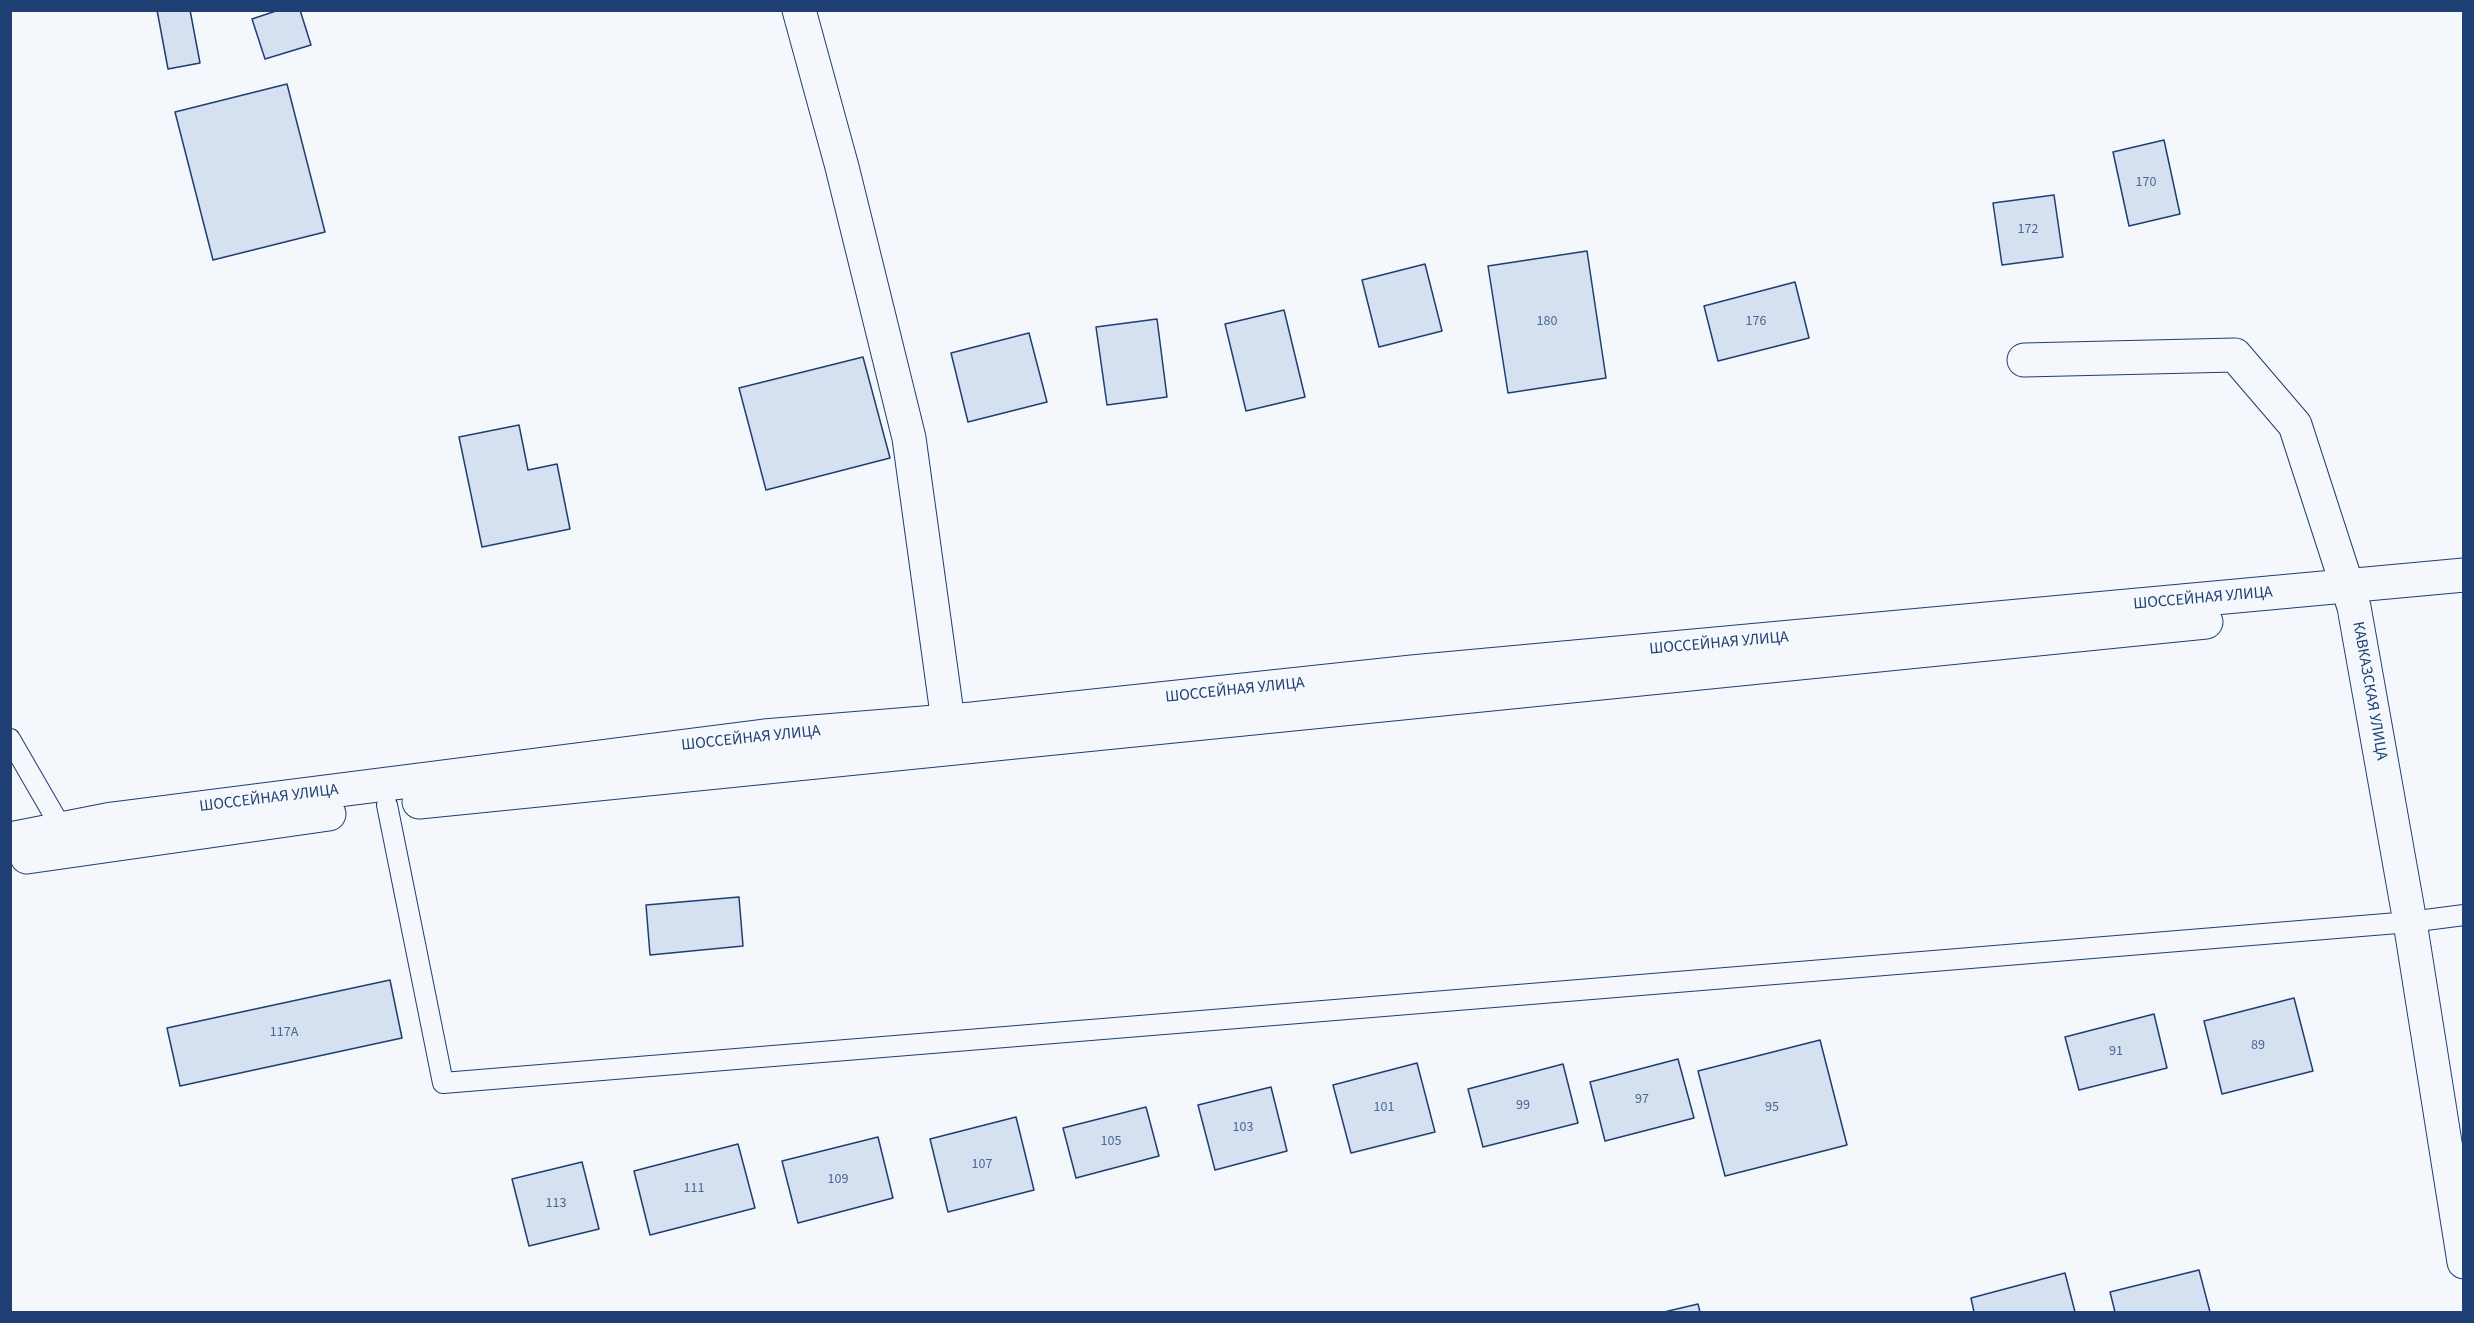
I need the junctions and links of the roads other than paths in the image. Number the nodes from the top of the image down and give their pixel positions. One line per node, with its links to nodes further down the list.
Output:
1 (799, 10): 6 (main road)
2 (2024, 360): 4 (main road, КАВКАЗСКАЯ УЛИЦА)
3 (2463, 575): 4 (main road, ШОССЕЙНАЯ УЛИЦА)
4 (2350, 596): 5 (main road, ШОССЕЙНАЯ УЛИЦА); 6 (main road, ШОССЕЙНАЯ УЛИЦА); 8 (main road, ШОССЕЙНАЯ УЛИЦА); 13 (main road, КАВКАЗСКАЯ УЛИЦА)
5 (2463, 597)
6 (948, 721): 9 (main road, ШОССЕЙНАЯ УЛИЦА)
7 (10, 739): 9 (lane)
8 (387, 805): 11 (main road, ШОССЕЙНАЯ УЛИЦА); 13 (lane)
9 (62, 829): 10 (main road, ШОССЕЙНАЯ УЛИЦА)
10 (10, 839)
11 (10, 860)
12 (2463, 915): 13 (lane)
13 (2410, 922): 14 (main road, КАВКАЗСКАЯ УЛИЦА)
14 (2463, 1262)

